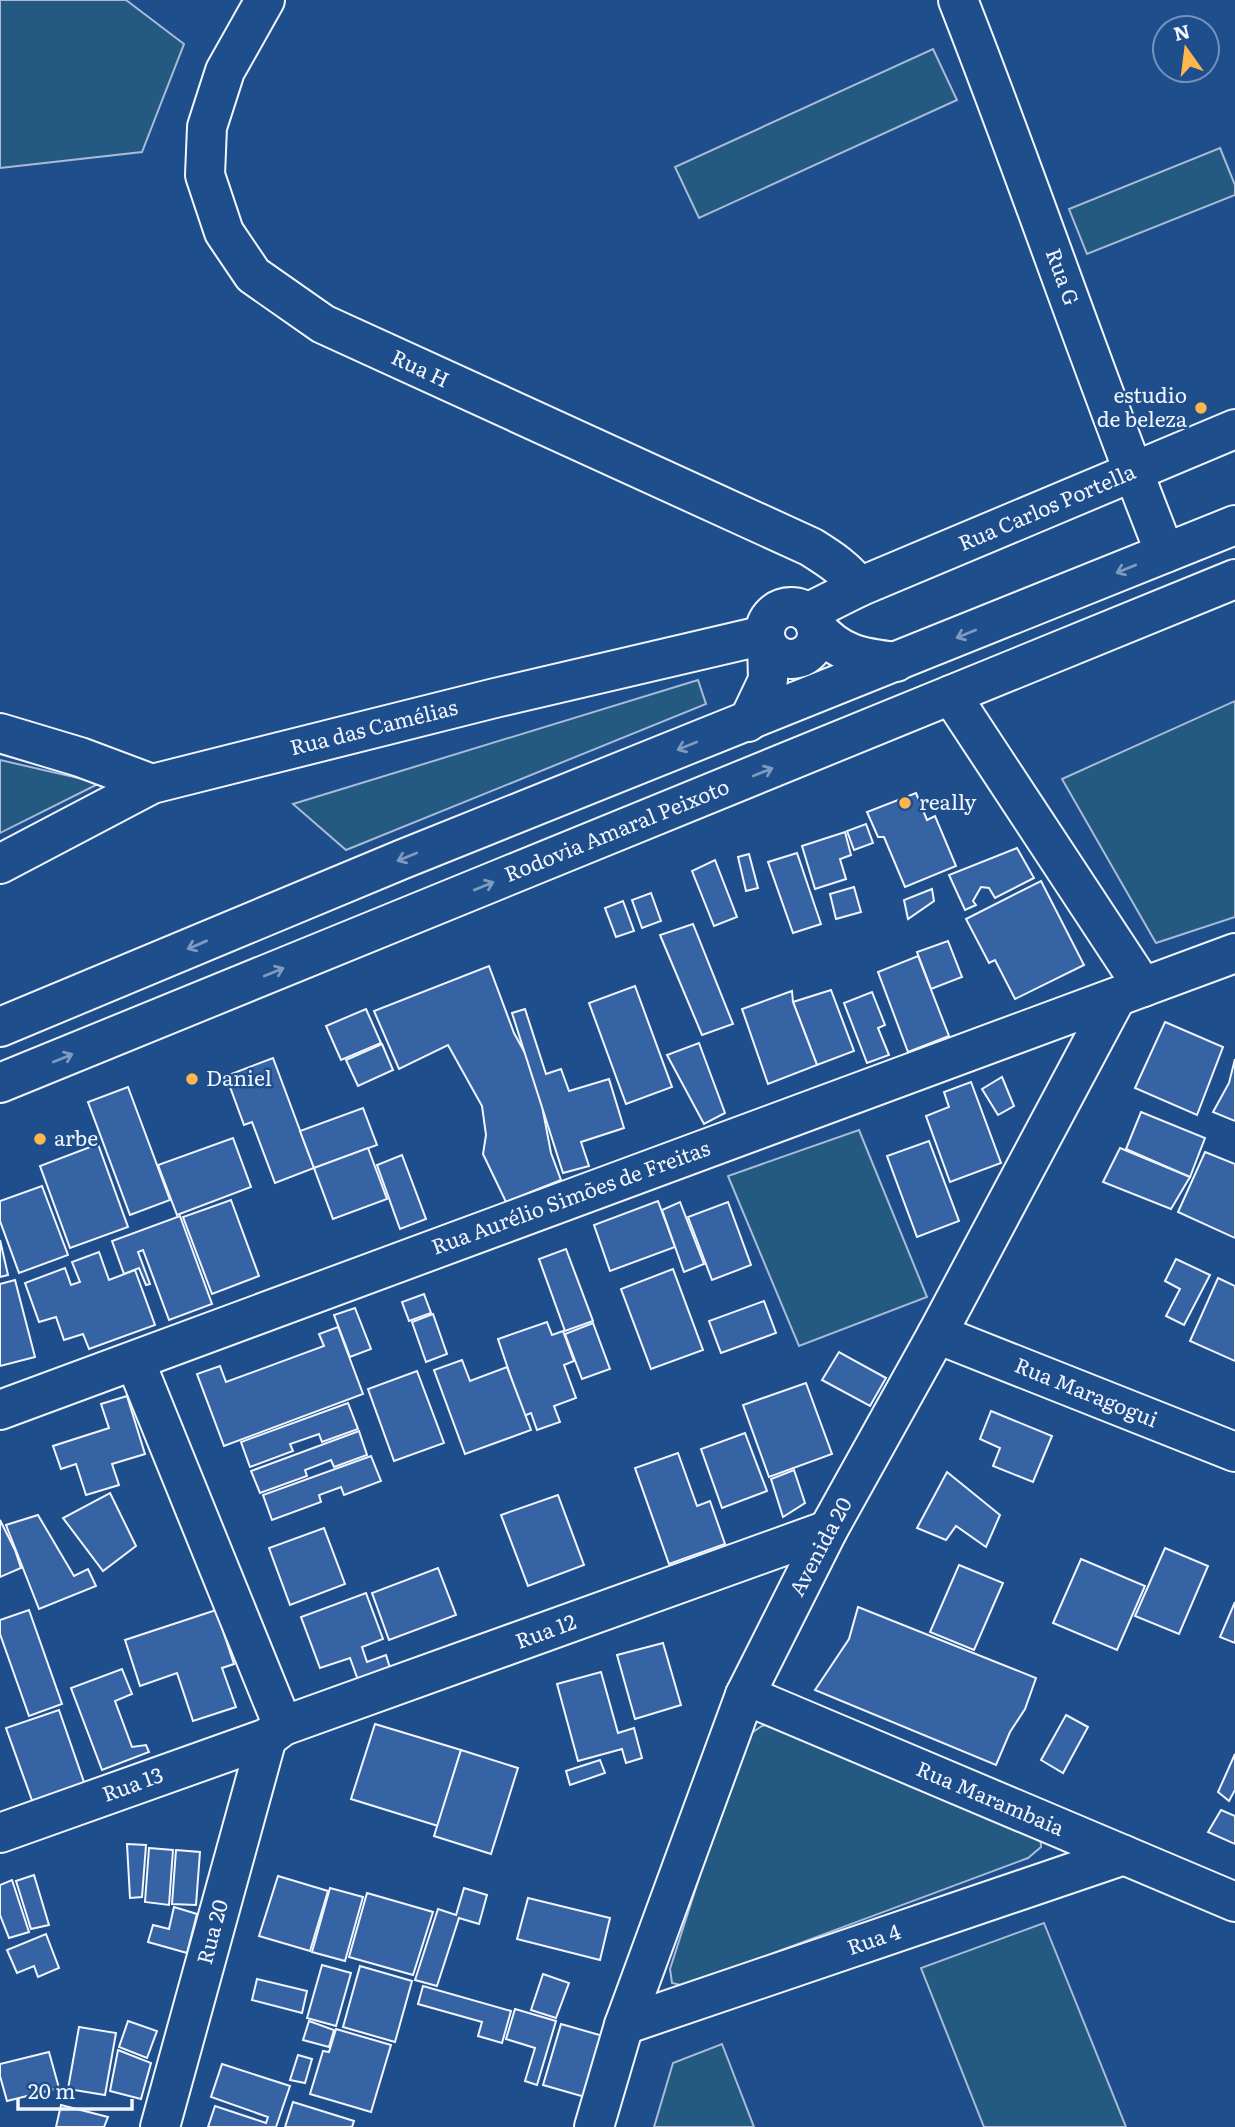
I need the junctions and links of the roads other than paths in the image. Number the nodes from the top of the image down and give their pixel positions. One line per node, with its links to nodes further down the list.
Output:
1 (265, 0): 8 (main road, Rua H)
2 (958, 0): 4 (main road, Rua G)
3 (1235, 429): 4 (main road, Rua Carlos Portella)
4 (1133, 472): 6 (main road, Rua G); 8 (main road, Rua Carlos Portella)
5 (1235, 526): 6 (main road)
6 (1165, 554): 11 (main road, one-way to 11)
7 (1235, 579): 12 (main road, Rodovia Amaral Peixoto)
8 (859, 587): 9 (main road)
9 (812, 620): 10 (main road); 11 (main road)
10 (766, 639): 13 (main road); 15 (main road, Rua das Camélias)
11 (896, 662): 13 (main road)
12 (951, 695): 18 (main road); 20 (main road, Rodovia Amaral Peixoto, one-way to 12)
13 (748, 722): 19 (main road, one-way to 19)
14 (0, 733): 15 (main road)
15 (152, 784): 16 (main road, Rua das Camélias)
16 (0, 864)
17 (1235, 953): 18 (main road, Rua Aurélio Simões de Freitas)
18 (1130, 992): 21 (main road, Avenida 20); 22 (main road, Rua Aurélio Simões de Freitas)
19 (0, 1027)
20 (0, 1083)
21 (937, 1334): 24 (main road, Rua Maragogui); 25 (main road, Avenida 20)
22 (135, 1361): 23 (main road, Rua Aurélio Simões de Freitas); 27 (main road)
23 (0, 1410)
24 (1235, 1452)
25 (828, 1530): 26 (main road, Avenida 20); 27 (main road, Rua 12)
26 (745, 1695): 29 (main road, Rua Marambaia); 31 (main road, Avenida 20)
27 (275, 1732): 28 (main road, Rua 13); 32 (main road, Rua 20)
28 (0, 1833)
29 (1124, 1855): 30 (main road, Rua Marambaia); 31 (main road, Rua 4)
30 (1235, 1902)
31 (624, 2025): 33 (main road, Avenida 20)
32 (160, 2127)
33 (594, 2127)

